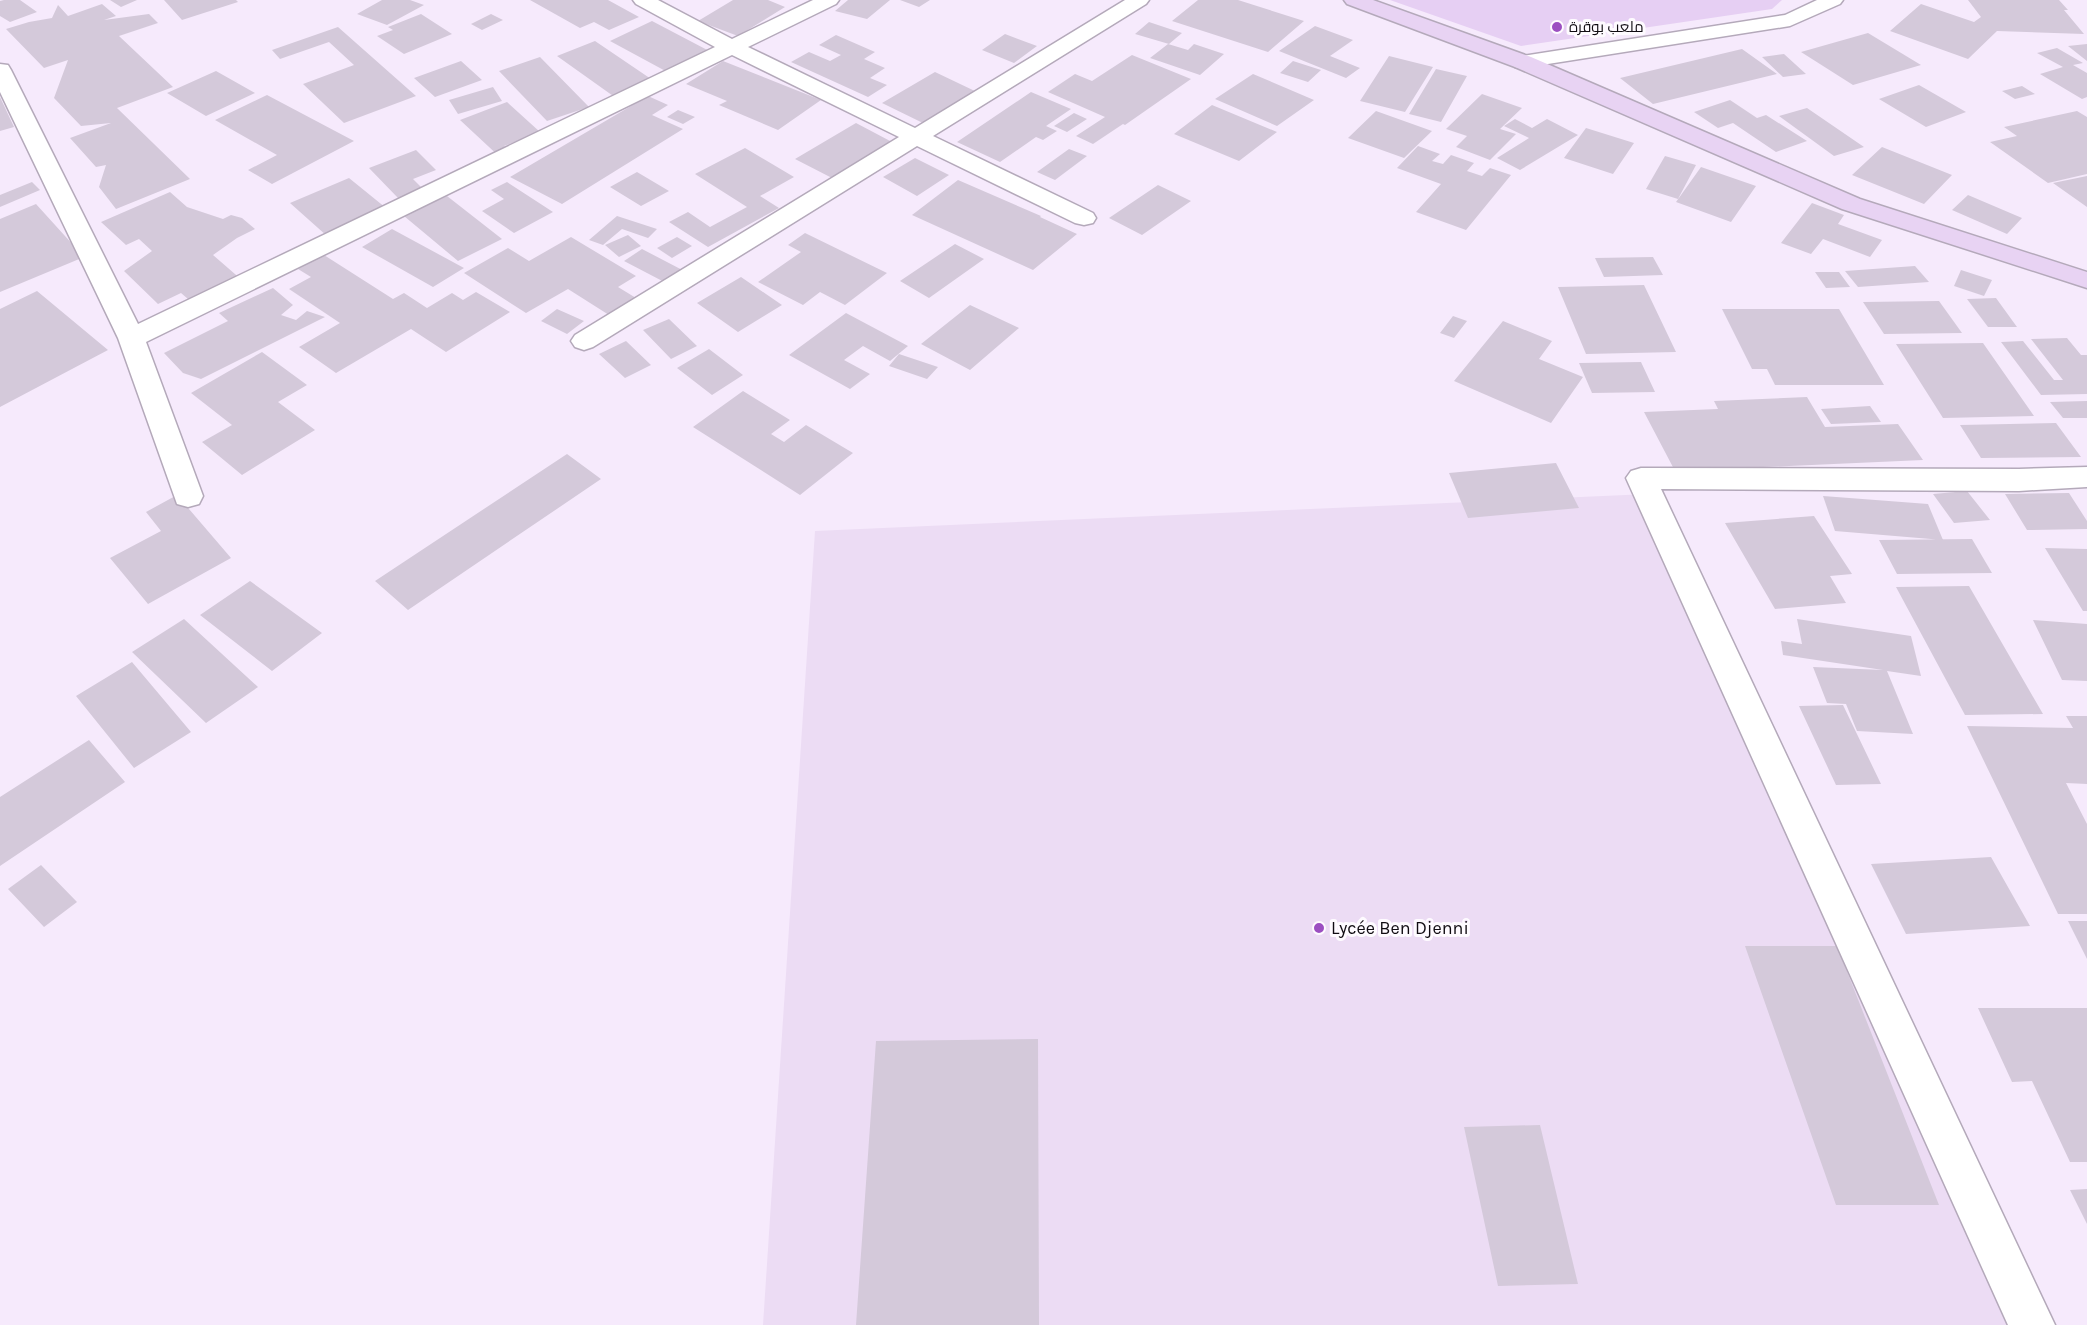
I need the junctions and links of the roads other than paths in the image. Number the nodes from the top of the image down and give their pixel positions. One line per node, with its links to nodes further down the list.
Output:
1 (643, 0): 6 (street)
2 (829, 0): 6 (street)
3 (1139, 0): 9 (street)
4 (1354, 0): 7 (main road)
5 (1833, 0): 7 (street)
6 (733, 48): 9 (street); 12 (street)
7 (1523, 62): 11 (main road)
8 (0, 70): 12 (street)
9 (918, 136): 10 (street); 13 (street)
10 (1083, 218)
11 (2087, 280)
12 (131, 338): 15 (street)
13 (584, 341)
14 (2087, 477): 16 (street)
15 (188, 496)
16 (2032, 1325)

